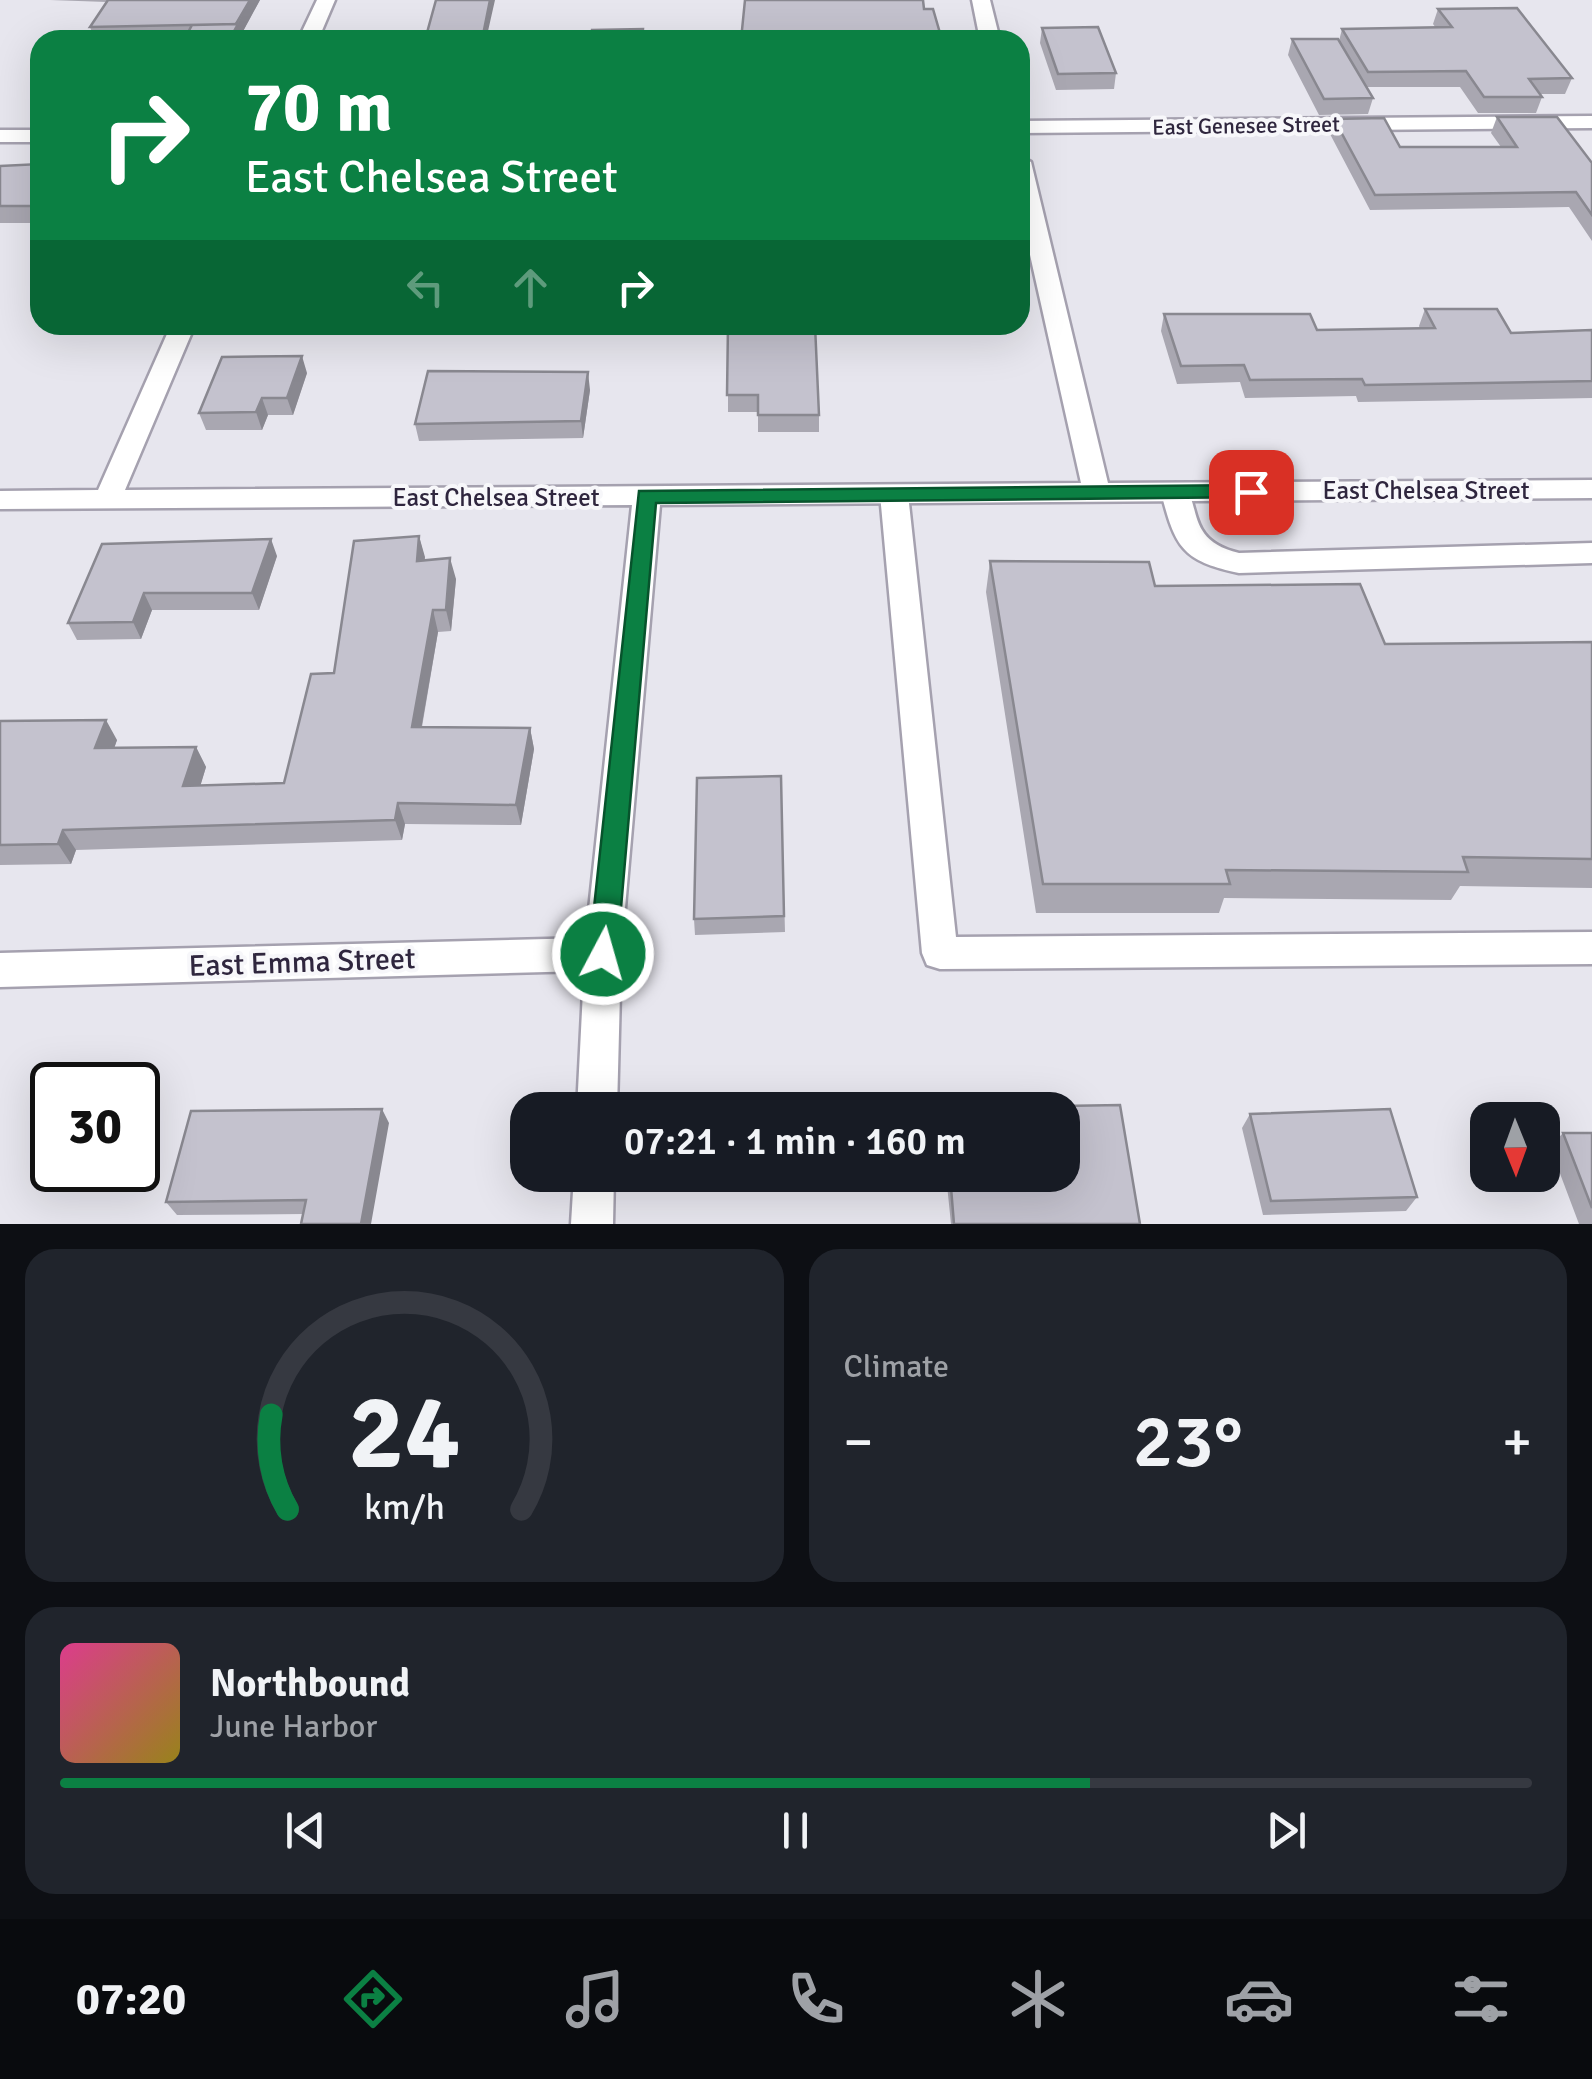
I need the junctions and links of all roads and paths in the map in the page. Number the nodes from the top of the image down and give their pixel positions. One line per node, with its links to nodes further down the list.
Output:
1 (326, 0): 3 (street)
2 (980, 0): 4 (street)
3 (312, 30)
4 (988, 30)
5 (1592, 122): 6 (street, East Genesee Street)
6 (1030, 127)
7 (0, 136): 8 (street)
8 (30, 136)
9 (1030, 205): 13 (street)
10 (179, 335): 17 (street)
11 (1592, 489): 12 (street, East Chelsea Street)
12 (1175, 492): 13 (street, East Chelsea Street); 18 (street)
13 (1097, 493): 14 (street, East Chelsea Street)
14 (894, 494): 15 (street, East Chelsea Street); 19 (street)
15 (646, 496): 17 (street, East Chelsea Street); 20 (street)
16 (0, 500): 17 (street, East Chelsea Street)
17 (107, 500)
18 (1592, 553)
19 (1592, 948)
20 (603, 954): 21 (street, East Emma Street); 22 (street)
21 (0, 970)
22 (597, 1092)
23 (593, 1192): 24 (street)
24 (592, 1224)

